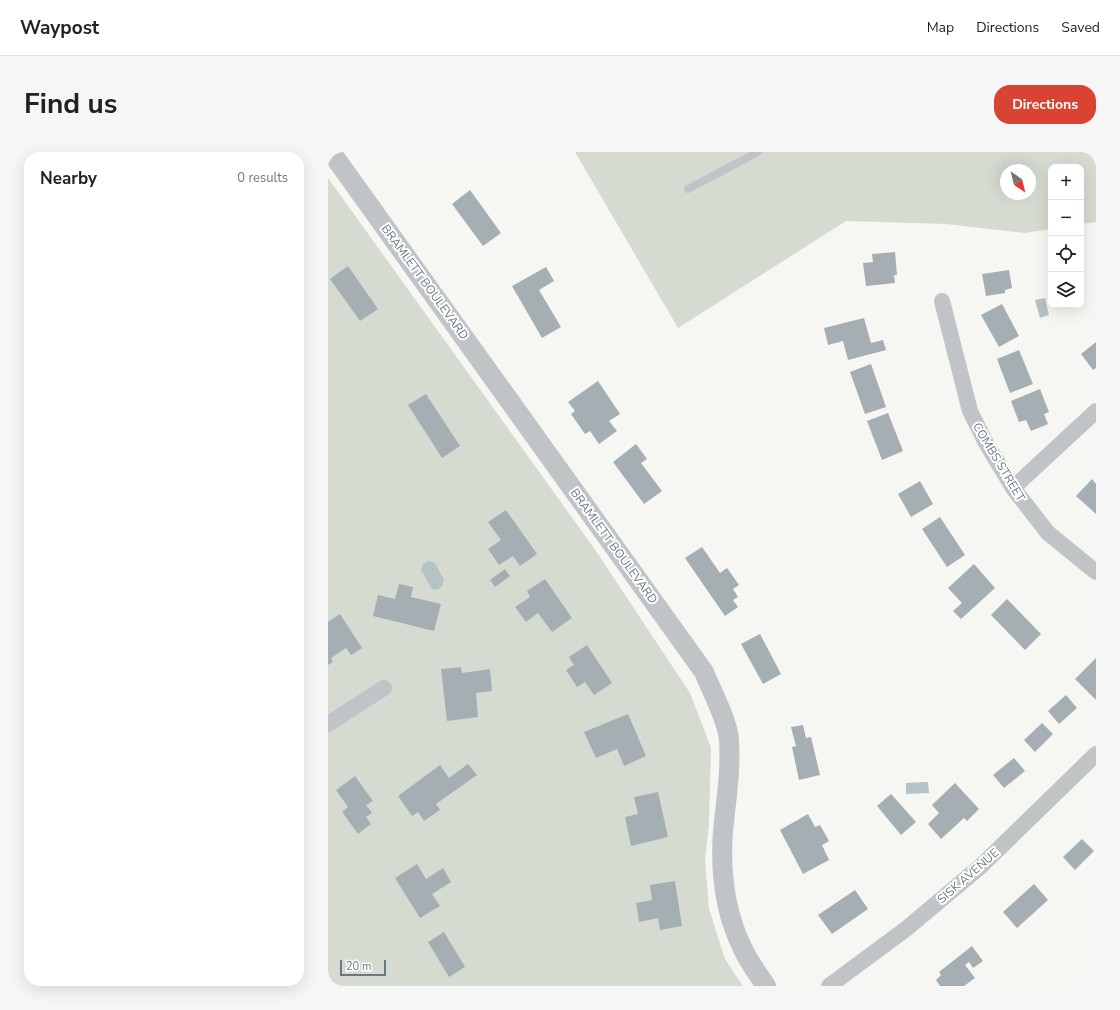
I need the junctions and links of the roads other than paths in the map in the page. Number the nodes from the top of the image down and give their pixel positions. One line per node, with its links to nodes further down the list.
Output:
1 (331, 152): 11 (street, BRAMLETT BOULEVARD)
2 (758, 152): 3 (lane)
3 (688, 189)
4 (942, 301): 6 (street, COMBS STREET)
5 (1096, 411): 6 (street)
6 (1013, 488): 7 (street, COMBS STREET)
7 (1096, 572)
8 (384, 688): 9 (street)
9 (328, 724)
10 (1096, 754): 12 (street, SISK AVENUE)
11 (766, 986)
12 (829, 986)

